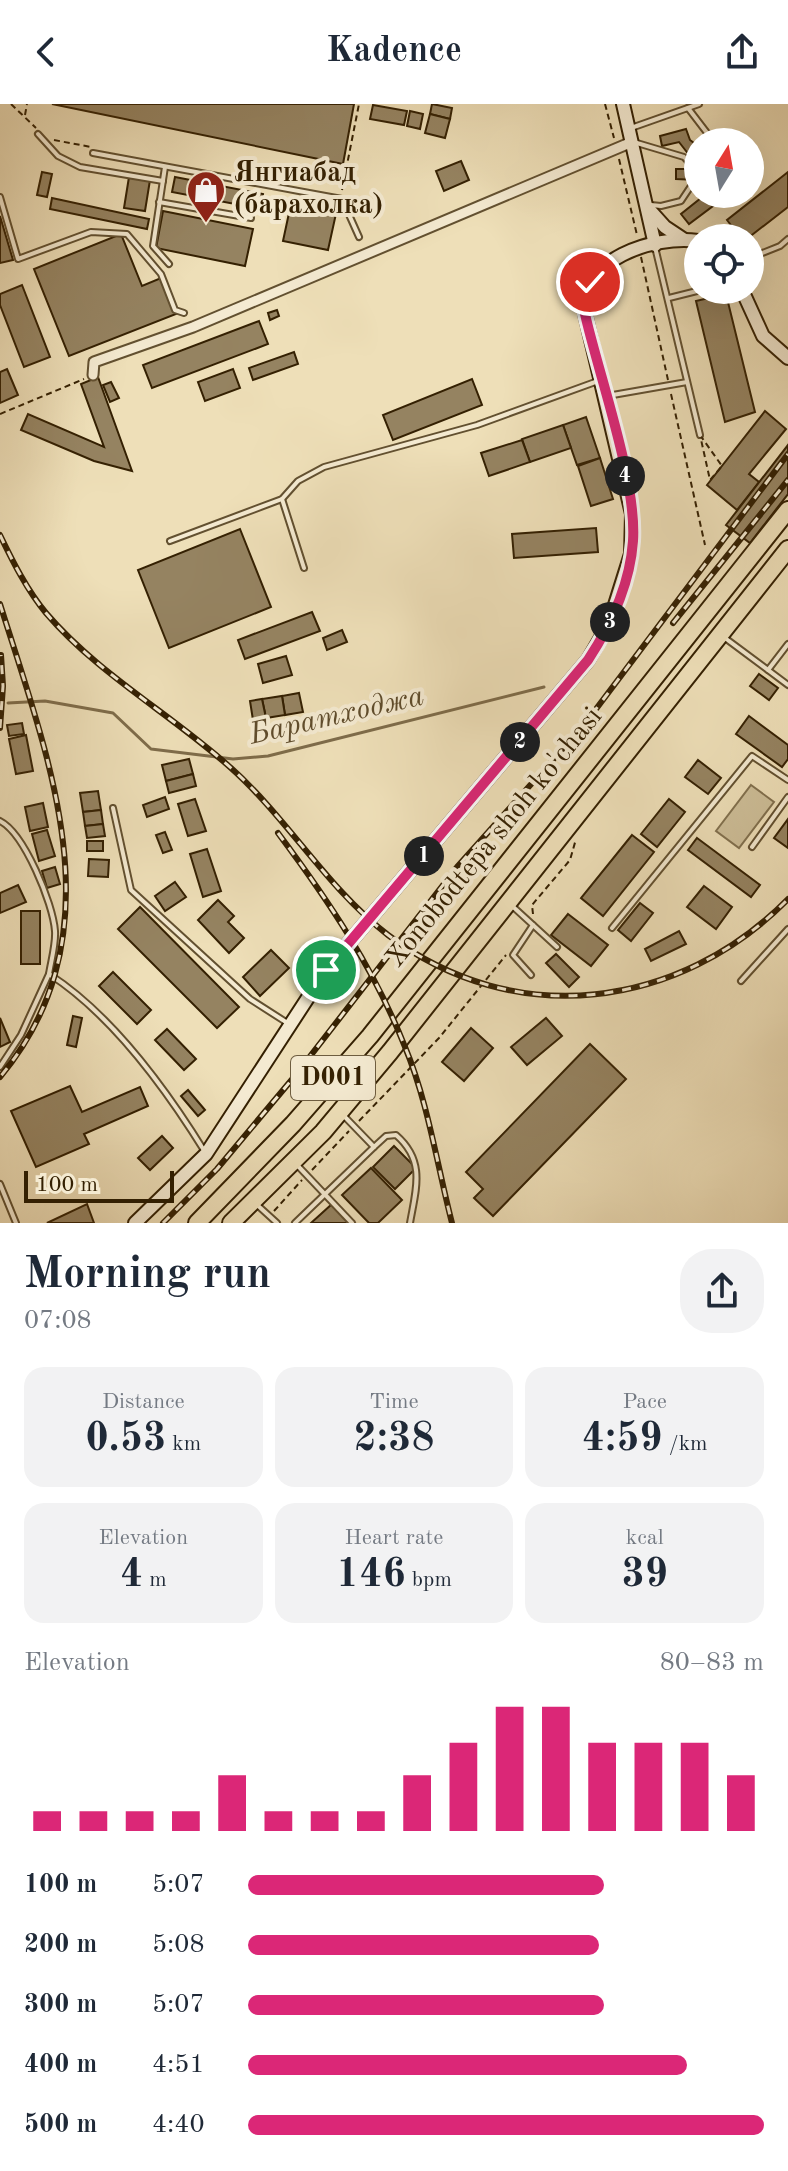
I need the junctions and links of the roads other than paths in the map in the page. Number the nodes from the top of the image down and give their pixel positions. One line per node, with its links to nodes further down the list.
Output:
1 (623, 104): 4 (street)
2 (699, 104): 3 (lane)
3 (688, 108): 4 (lane); 5 (lane)
4 (629, 128): 7 (street)
5 (703, 128)
6 (38, 134): 11 (lane)
7 (632, 142): 9 (lane); 15 (street); 28 (street)
8 (93, 153): 10 (lane)
9 (684, 157)
10 (165, 167): 11 (lane); 17 (lane)
11 (163, 181): 14 (lane)
12 (684, 196): 15 (lane)
13 (0, 197): 26 (lane)
14 (159, 202): 16 (lane); 22 (lane)
15 (645, 204): 18 (street); 20 (street)
16 (251, 218)
17 (359, 237)
18 (683, 239): 20 (street)
19 (788, 239): 21 (lane)
20 (655, 245): 24 (lane); 29 (street)
21 (764, 252)
22 (169, 264)
23 (684, 294): 24 (lane)
24 (669, 298): 30 (lane)
25 (748, 304): 27 (street)
26 (184, 313)
27 (788, 358)
28 (93, 375)
29 (600, 380): 31 (street); 33 (lane)
30 (687, 382): 31 (lane); 32 (lane)
31 (605, 396): 57 (street)
32 (700, 435)
33 (282, 499): 35 (lane); 37 (lane)
34 (788, 510): 49 (highway, Xonobodtepa shoh ko'chasi / D001)
35 (170, 541)
36 (788, 549): 38 (highway, Xonobodtepa shoh ko'chasi / D001)
37 (304, 568)
38 (720, 634): 40 (lane); 47 (highway, Xonobodtepa shoh ko'chasi / D001)
39 (788, 644): 40 (lane)
40 (768, 670): 41 (lane)
41 (788, 685)
42 (788, 780): 50 (lane)
43 (788, 797): 46 (lane)
44 (113, 808): 57 (lane)
45 (0, 821): 54 (lane)
46 (752, 847)
47 (508, 903): 48 (lane); 52 (highway, Xonobodtepa shoh ko'chasi / D001)
48 (533, 925): 53 (lane); 55 (lane)
49 (455, 928): 52 (highway); 58 (highway, Xonobodtepa shoh ko'chasi / D001)
50 (612, 928)
51 (788, 929): 56 (lane)
52 (475, 945): 59 (highway, Xonobodtepa shoh ko'chasi / D001)
53 (557, 947)
54 (49, 974): 60 (lane); 63 (lane)
55 (531, 975)
56 (741, 981)
57 (292, 1025): 63 (street)
58 (370, 1036): 59 (highway); 70 (highway, Xonobodtepa shoh ko'chasi / D001)
59 (390, 1052): 61 (highway, Xonobodtepa shoh ko'chasi / D001)
60 (0, 1067)
61 (340, 1112): 62 (lane); 64 (highway, Xonobodtepa shoh ko'chasi / D001)
62 (374, 1147): 66 (lane); 75 (lane)
63 (206, 1154): 69 (street)
64 (294, 1161): 66 (lane); 67 (highway, Xonobodtepa shoh ko'chasi / D001)
65 (0, 1184): 68 (lane)
66 (325, 1194): 73 (lane); 74 (lane)
67 (253, 1201): 71 (highway, Xonobodtepa shoh ko'chasi / D001); 72 (lane)
68 (16, 1223)
69 (135, 1223)
70 (197, 1223)
71 (231, 1223)
72 (277, 1223)
73 (295, 1223)
74 (352, 1223)
75 (410, 1223)

